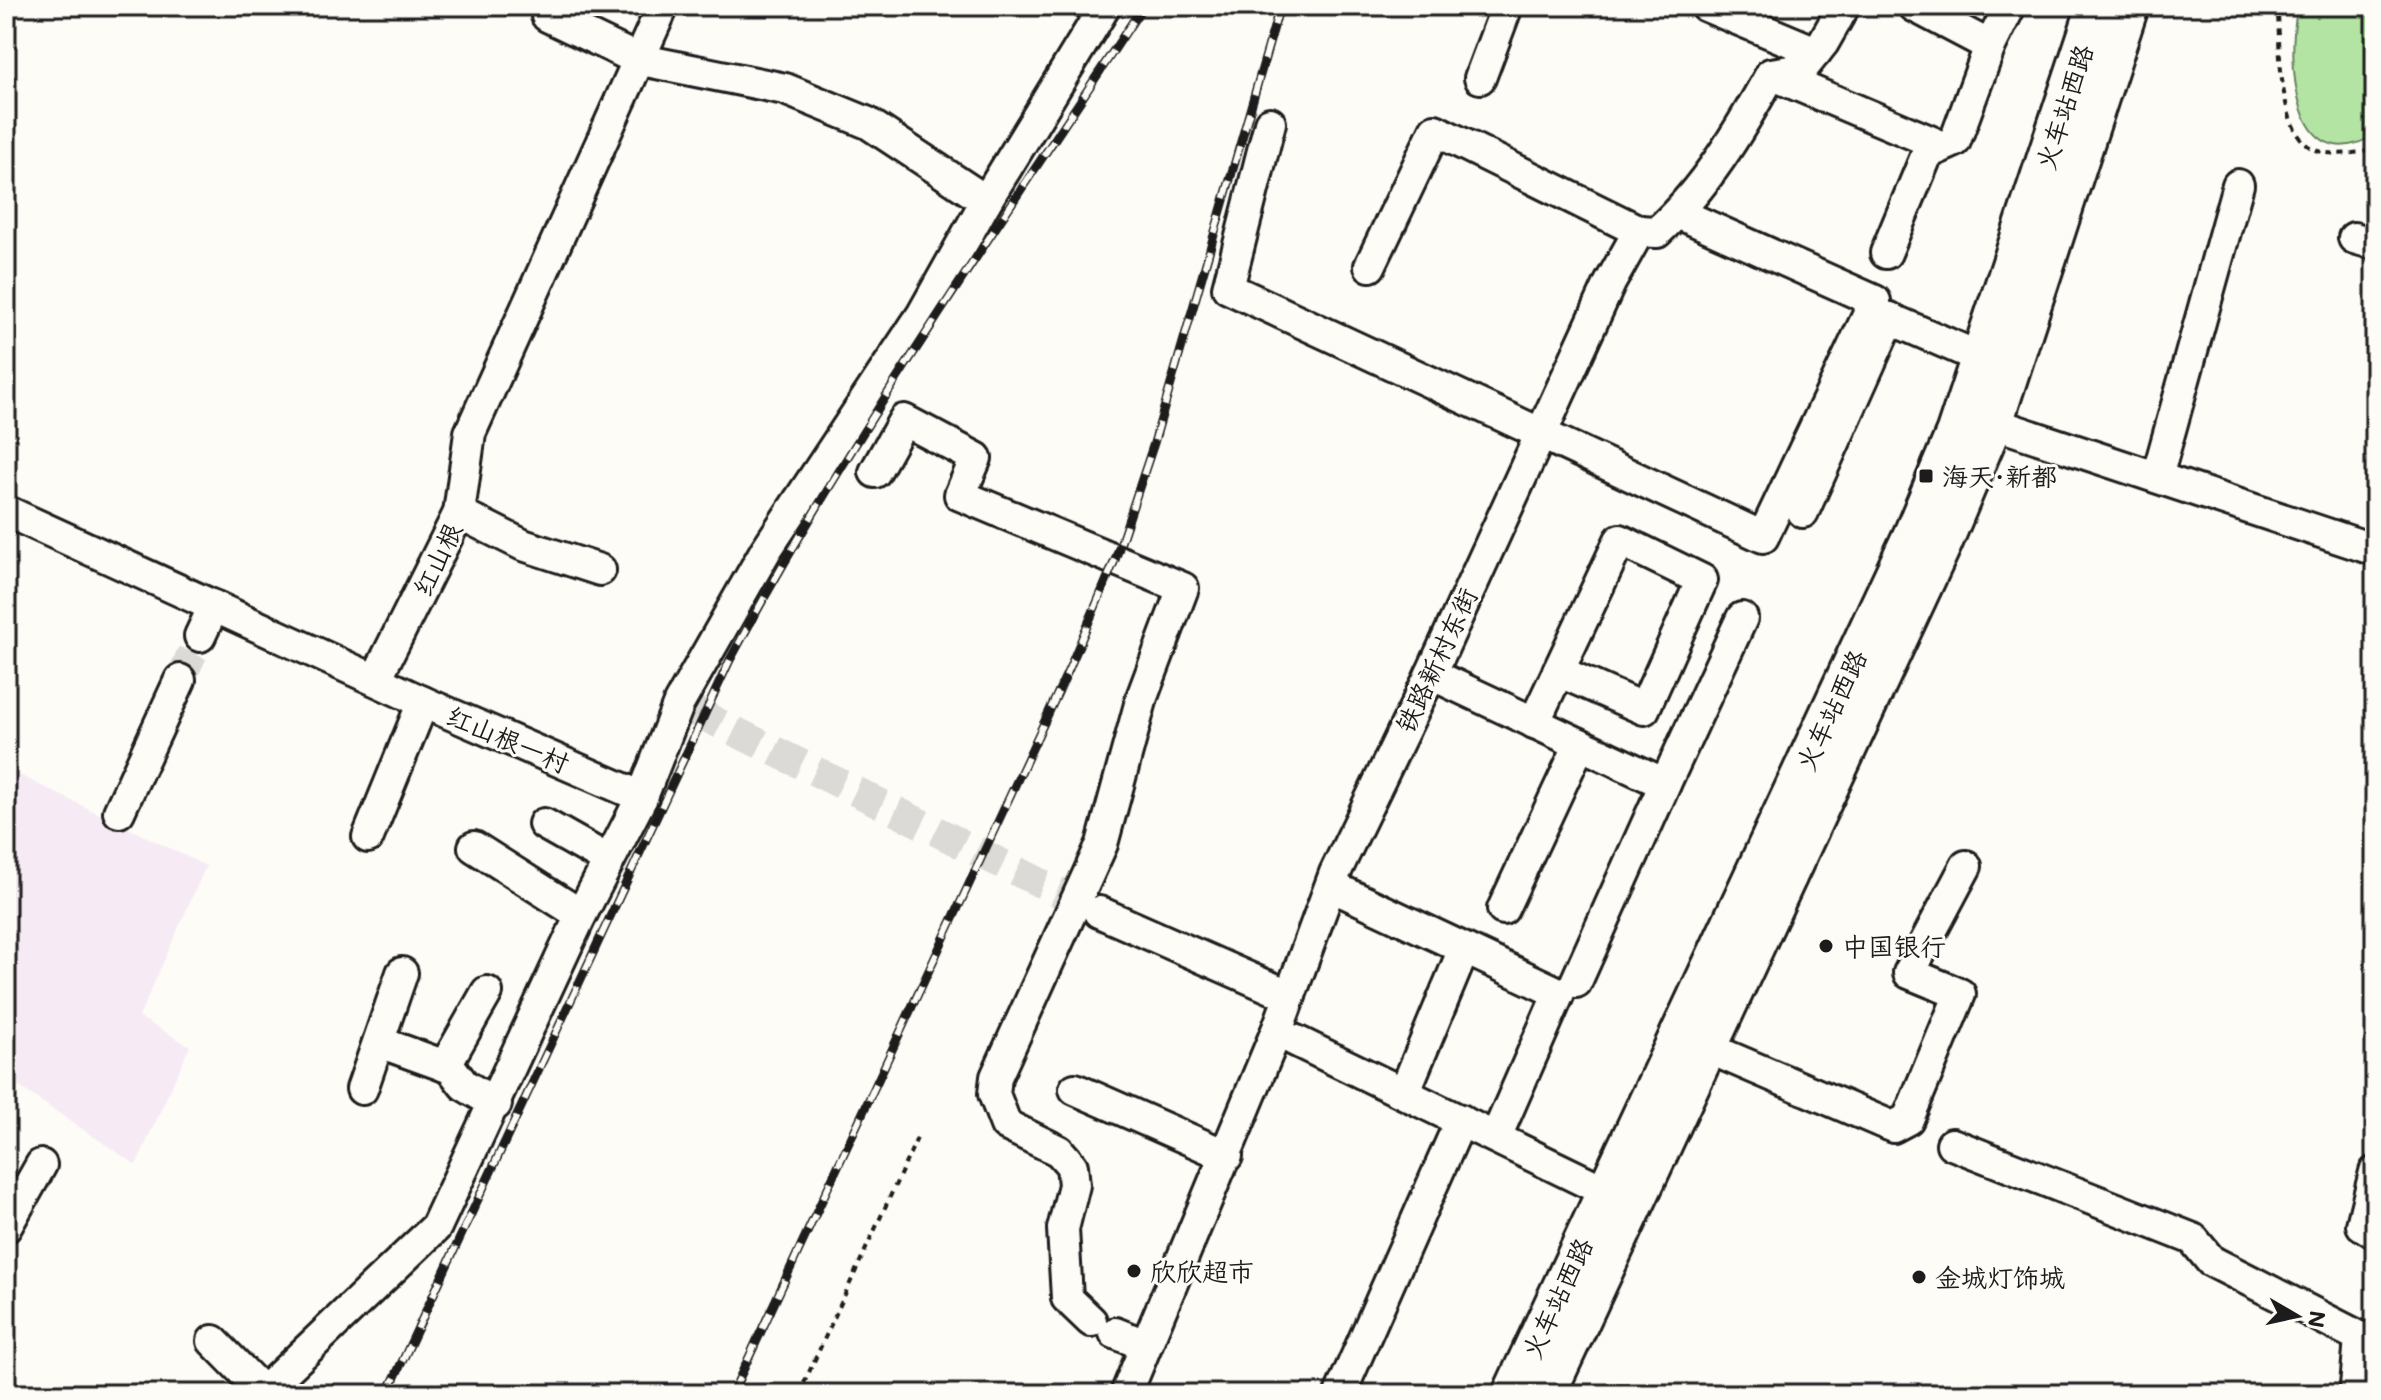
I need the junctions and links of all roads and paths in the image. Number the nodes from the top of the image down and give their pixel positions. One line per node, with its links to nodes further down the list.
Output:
1 (548, 6): 14 (street)
2 (663, 6): 14 (street, 红山根)
3 (1105, 6): 21 (street)
4 (1507, 6): 16 (street)
5 (1706, 6): 13 (street)
6 (1844, 6): 13 (street)
7 (1914, 6): 12 (street)
8 (2010, 6): 12 (street)
9 (2097, 6): 27 (main road, 火车站西路)
10 (2129, 6): 28 (main road, 火车站西路)
11 (2281, 6): 18 (path)
12 (1990, 46): 19 (street)
13 (1816, 52): 15 (street)
14 (637, 59): 21 (street); 34 (street, 红山根)
15 (1771, 74): 19 (street); 22 (street)
16 (1480, 78)
17 (1270, 123): 29 (street)
18 (2375, 150)
19 (1928, 153): 24 (street)
20 (2238, 185): 31 (street)
21 (986, 201): 48 (street)
22 (1678, 213): 23 (street); 26 (street)
23 (1639, 231): 25 (street); 29 (street, 铁路新村东街)
24 (1886, 253)
25 (1370, 266)
26 (1880, 314): 27 (street); 29 (street); 33 (street)
27 (1981, 358): 28 (main road, 火车站西路)
28 (1978, 418): 31 (street); 66 (main road, 火车站西路); 79 (main road, 火车站西路)
29 (1540, 435): 41 (street, 铁路新村东街)
30 (875, 472): 83 (street)
31 (2157, 477): 35 (street)
32 (6, 511): 37 (street)
33 (1803, 512)
34 (459, 513): 36 (street); 42 (street, 红山根)
35 (2375, 550)
36 (600, 570)
37 (214, 606): 39 (street); 42 (street)
38 (1742, 618): 47 (street)
39 (200, 636)
40 (1558, 671): 40 (street); 45 (street)
41 (1431, 674): 45 (street); 55 (street, 铁路新村东街)
42 (376, 679): 44 (street, 红山根一村)
43 (180, 680): 49 (street)
44 (423, 702): 48 (street, 红山根一村); 51 (street)
45 (1534, 723): 46 (street)
46 (1580, 744): 47 (street); 56 (street)
47 (1665, 784): 61 (street)
48 (642, 797): 53 (street)
49 (119, 812)
50 (544, 824): 53 (street)
51 (368, 837)
52 (474, 847): 58 (street)
53 (608, 860): 58 (street)
54 (1966, 866): 66 (street)
55 (1331, 886): 59 (street); 63 (street, 铁路新村东街)
56 (1503, 909)
57 (1099, 912): 63 (street)
58 (581, 915): 71 (street)
59 (1464, 949): 70 (street); 74 (street)
60 (402, 973): 65 (street)
61 (1576, 982)
62 (487, 992): 67 (street)
63 (1290, 996): 76 (street, 铁路新村东街)
64 (1294, 1040): 70 (street)
65 (379, 1042): 67 (street); 68 (street)
66 (1708, 1048): 89 (main road, 火车站西路)
67 (445, 1066): 71 (street)
68 (362, 1089)
69 (1075, 1089): 76 (street)
70 (1404, 1093): 72 (street)
71 (496, 1104): 84 (street)
72 (1461, 1120): 74 (street); 87 (street)
73 (918, 1136): 85 (path)
74 (1496, 1137): 79 (street)
75 (1952, 1144): 90 (street)
76 (1227, 1156): 83 (street, 铁路新村东街)
77 (41, 1165): 80 (street)
78 (2375, 1172): 81 (street)
79 (1607, 1192): 88 (main road, 火车站西路)
80 (6, 1227)
81 (2375, 1233)
82 (213, 1341): 84 (street)
83 (1145, 1345): 86 (street, 铁路新村东街)
84 (262, 1393)
85 (799, 1394)
86 (1126, 1394)
87 (1340, 1394)
88 (1512, 1394)
89 (1546, 1394)
90 (2361, 1394)

